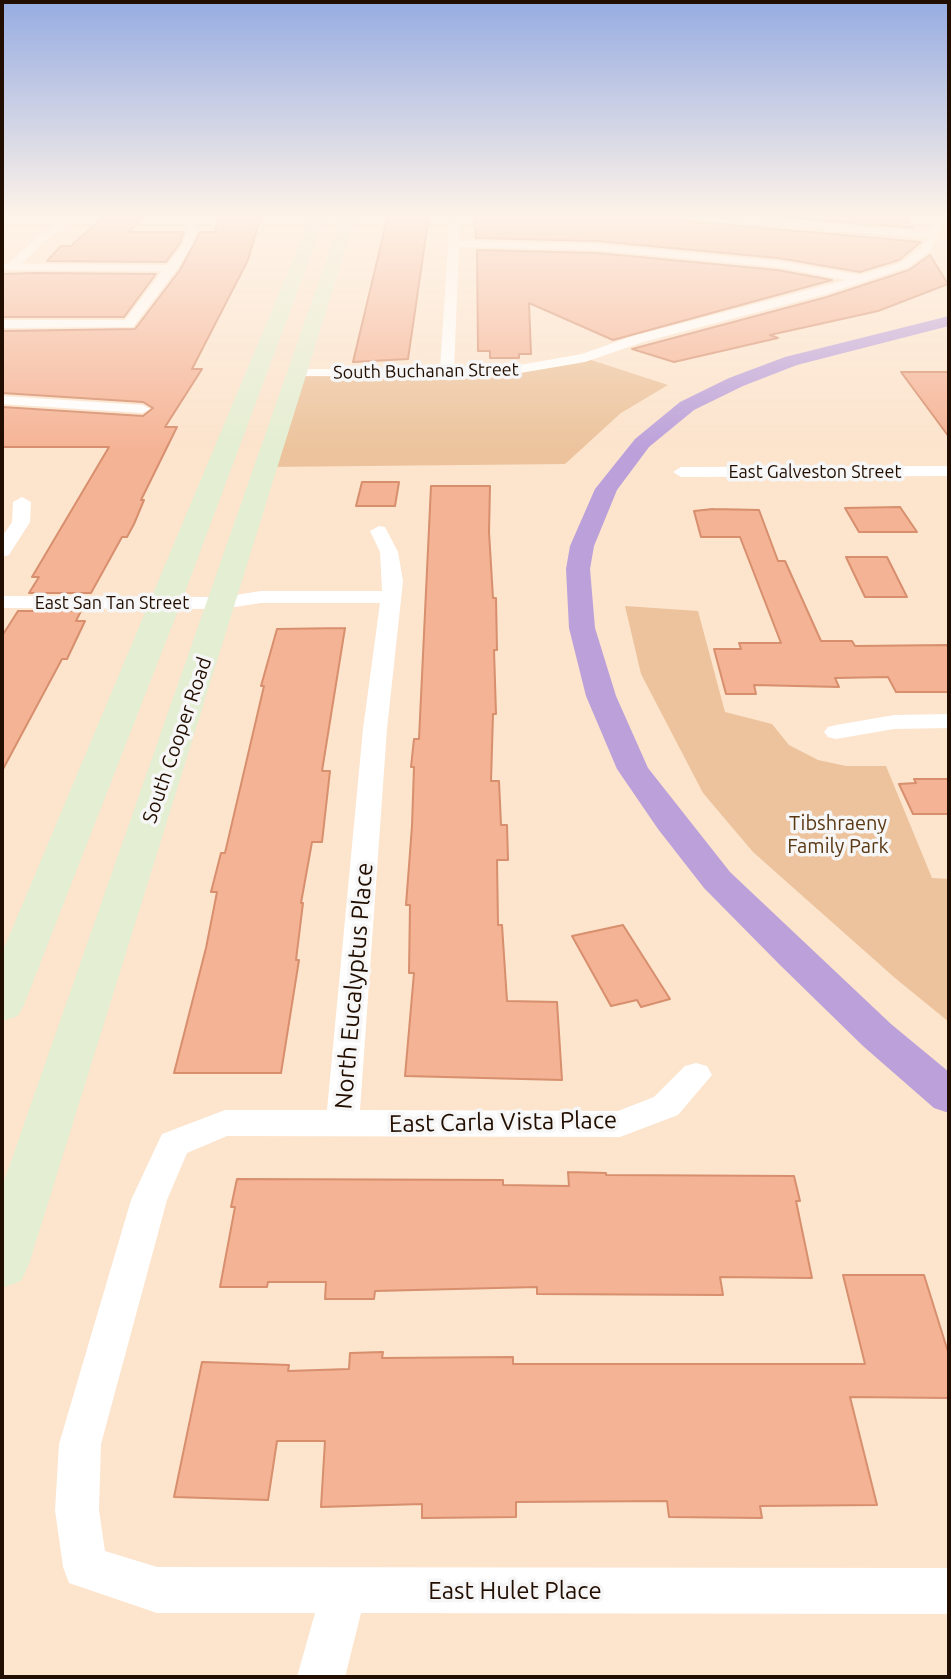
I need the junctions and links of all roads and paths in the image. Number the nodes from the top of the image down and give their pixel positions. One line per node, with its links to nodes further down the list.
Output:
1 (153, 293): 6 (street)
2 (289, 293): 7 (main road)
3 (324, 293): 8 (main road, South Cooper Road)
4 (452, 293): 9 (street)
5 (808, 293): 9 (street, South Buchanan Street)
6 (2, 324)
7 (258, 373): 8 (main road); 18 (main road)
8 (298, 373): 9 (street, South Buchanan Street); 19 (main road, South Cooper Road)
9 (447, 373)
10 (2, 400): 11 (street)
11 (143, 409)
12 (949, 471): 13 (street, East Galveston Street)
13 (681, 472)
14 (22, 502): 16 (street)
15 (379, 531): 20 (street, North Eucalyptus Place)
16 (2, 551)
17 (2, 602): 18 (street, East San Tan Street)
18 (166, 603): 19 (street, East San Tan Street); 23 (main road)
19 (222, 603): 20 (street, East San Tan Street); 26 (main road, South Cooper Road)
20 (391, 604): 25 (street, North Eucalyptus Place)
21 (949, 721): 22 (street)
22 (836, 732)
23 (2, 1005)
24 (696, 1075): 25 (street, East Carla Vista Place)
25 (342, 1123): 27 (street, North Eucalyptus Place)
26 (2, 1264)
27 (85, 1567): 28 (street, East Hulet Place)
28 (344, 1590): 29 (street, East Hulet Place); 30 (street)
29 (949, 1591)
30 (321, 1677)

